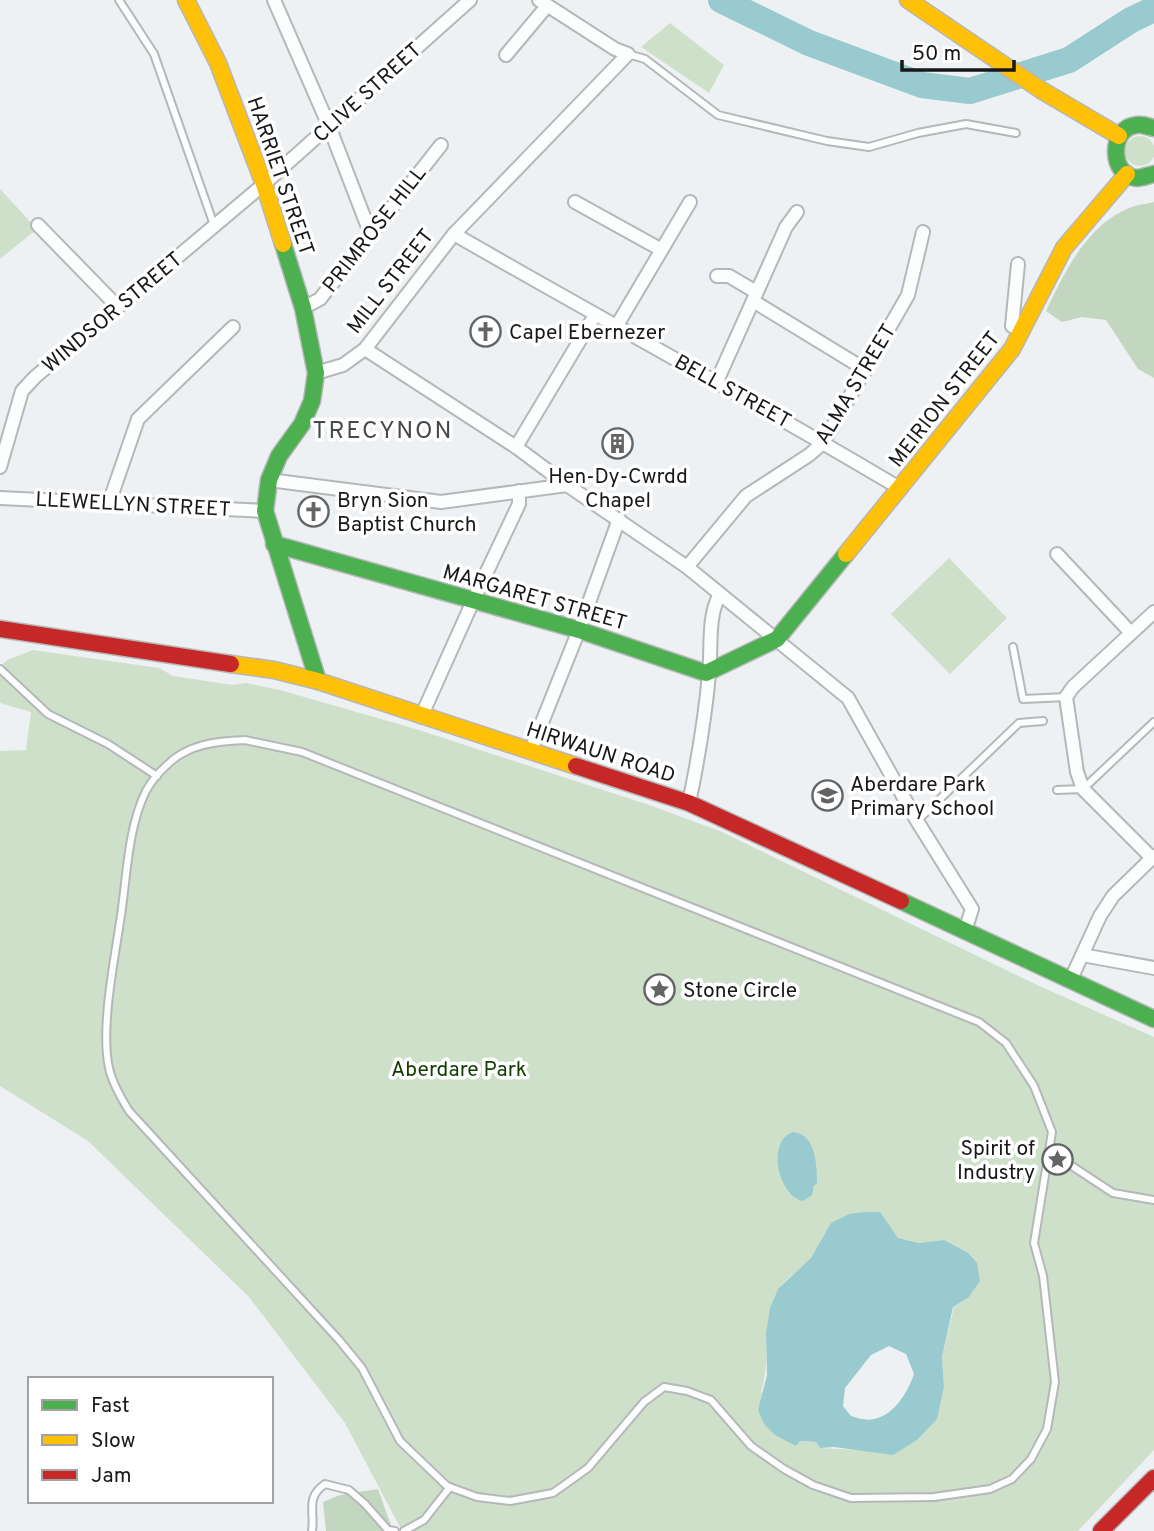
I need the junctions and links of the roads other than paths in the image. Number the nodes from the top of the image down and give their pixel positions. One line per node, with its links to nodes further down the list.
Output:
1 (119, 0): 21 (lane)
2 (186, 0): 16 (main road, HARRIET STREET)
3 (470, 0): 9 (street, CLIVE STREET)
4 (908, 0): 12 (main road)
5 (279, 2): 9 (street)
6 (543, 3): 7 (street); 8 (street)
7 (628, 54): 11 (lane); 23 (street, MILL STREET)
8 (506, 55)
9 (329, 127): 16 (street, CLIVE STREET); 24 (street)
10 (1153, 127): 12 (main road)
11 (1016, 133)
12 (1119, 135): 14 (main road)
13 (441, 145): 24 (street, PRIMROSE HILL)
14 (1127, 174): 15 (main road); 34 (main road, MEIRION STREET)
15 (1154, 174)
16 (264, 184): 21 (street, WINDSOR STREET); 30 (main road, HARRIET STREET)
17 (575, 202): 25 (street)
18 (690, 202): 25 (street)
19 (797, 212): 28 (street)
20 (38, 225): 29 (street)
21 (214, 225): 29 (street, WINDSOR STREET)
22 (923, 232): 36 (street, ALMA STREET)
23 (454, 234): 31 (street, BELL STREET); 35 (street, MILL STREET)
24 (371, 235): 30 (street, PRIMROSE HILL)
25 (660, 249): 33 (street)
26 (1018, 264): 34 (street)
27 (717, 276): 28 (street)
28 (754, 297): 36 (street); 38 (street)
29 (117, 306): 41 (street, WINDSOR STREET)
30 (303, 308): 37 (main road, HARRIET STREET)
31 (595, 315): 33 (street, BELL STREET); 40 (street)
32 (233, 327): 47 (street)
33 (616, 327): 38 (street, BELL STREET)
34 (1021, 331): 44 (main road, MEIRION STREET)
35 (365, 349): 37 (street, MILL STREET); 40 (street)
36 (866, 370): 39 (street, ALMA STREET)
37 (316, 373): 42 (main road)
38 (717, 381): 39 (street, BELL STREET)
39 (823, 443): 44 (street, BELL STREET); 52 (street, ALMA STREET)
40 (516, 447): 43 (street)
41 (0, 467)
42 (269, 480): 45 (street); 48 (main road)
43 (567, 485): 45 (street); 49 (street)
44 (901, 489): 59 (main road, MEIRION STREET)
45 (519, 491): 54 (street)
46 (0, 498): 47 (street, LLEWELLYN STREET)
47 (108, 503): 48 (street, LLEWELLYN STREET)
48 (265, 511): 50 (main road)
49 (619, 519): 52 (street); 57 (street)
50 (274, 544): 54 (main road, MARGARET STREET); 63 (main road)
51 (1057, 554): 58 (street)
52 (687, 567): 53 (street)
53 (720, 594): 59 (street); 62 (street)
54 (473, 601): 57 (main road, MARGARET STREET); 65 (street)
55 (1154, 612): 58 (street)
56 (0, 629): 63 (main road, HIRWAUN ROAD)
57 (579, 629): 62 (main road, MARGARET STREET); 68 (street)
58 (1131, 633): 64 (street)
59 (777, 639): 62 (main road); 73 (street)
60 (1013, 647): 64 (lane)
61 (0, 669): 69 (lane)
62 (710, 671): 72 (street)
63 (318, 681): 65 (main road, HIRWAUN ROAD)
64 (1066, 697): 70 (street)
65 (421, 717): 68 (main road, HIRWAUN ROAD)
66 (1043, 721): 73 (lane)
67 (1154, 722): 70 (lane)
68 (531, 750): 72 (main road, HIRWAUN ROAD)
69 (157, 776): 80 (lane); 83 (lane)
70 (1083, 789): 71 (lane); 74 (street)
71 (1057, 790)
72 (689, 803): 75 (main road, HIRWAUN ROAD)
73 (917, 821): 75 (street)
74 (1153, 857): 76 (street)
75 (965, 931): 78 (main road, HIRWAUN ROAD)
76 (1082, 955): 77 (street); 78 (street)
77 (1154, 968)
78 (1071, 979): 79 (main road, HIRWAUN ROAD)
79 (1154, 1019)
80 (1049, 1151): 81 (lane); 83 (lane)
81 (1154, 1200)
82 (1154, 1478): 87 (main road)
83 (450, 1487): 86 (lane)
84 (312, 1531): 85 (lane)
85 (395, 1531)
86 (404, 1531)
87 (1101, 1531)

